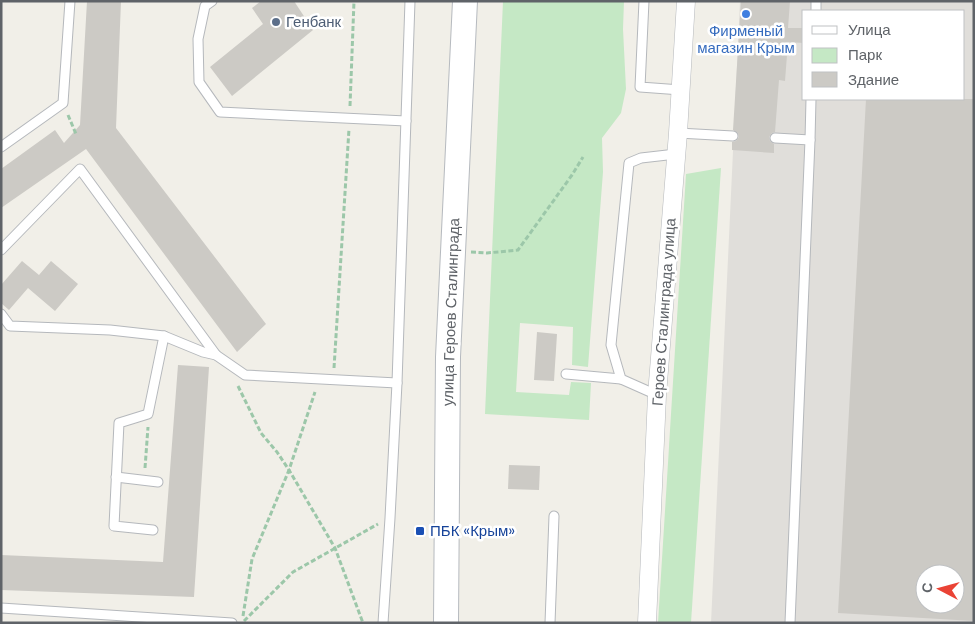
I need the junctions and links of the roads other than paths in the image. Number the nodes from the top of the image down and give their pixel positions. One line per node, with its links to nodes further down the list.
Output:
1 (70, 1): 14 (lane)
2 (212, 1): 9 (lane)
3 (410, 1): 9 (lane)
4 (465, 1): 33 (main road, улица Героев Сталинграда)
5 (644, 1): 7 (lane)
6 (686, 1): 7 (street, Героев Сталинграда улица)
7 (681, 90): 10 (street, Героев Сталинграда улица)
8 (812, 100): 13 (lane)
9 (406, 121): 24 (lane)
10 (678, 134): 11 (lane); 15 (street, Героев Сталинграда улица)
11 (733, 136)
12 (775, 138): 13 (lane)
13 (810, 140): 36 (lane)
14 (1, 147)
15 (676, 154): 23 (lane); 25 (street, Героев Сталинграда улица)
16 (1, 250): 21 (lane)
17 (1, 314): 18 (lane)
18 (10, 326): 19 (lane); 20 (lane)
19 (1, 330)
20 (164, 336): 21 (lane); 26 (lane)
21 (216, 355): 24 (lane)
22 (566, 374): 23 (lane)
23 (621, 379): 25 (lane)
24 (397, 382): 32 (lane)
25 (657, 395): 35 (street, Героев Сталинграда улица)
26 (116, 477): 27 (lane); 29 (lane)
27 (158, 482)
28 (554, 516): 34 (lane)
29 (153, 530)
30 (1, 608): 31 (lane)
31 (232, 623)
32 (382, 623)
33 (446, 623)
34 (550, 623)
35 (647, 623)
36 (790, 623)

